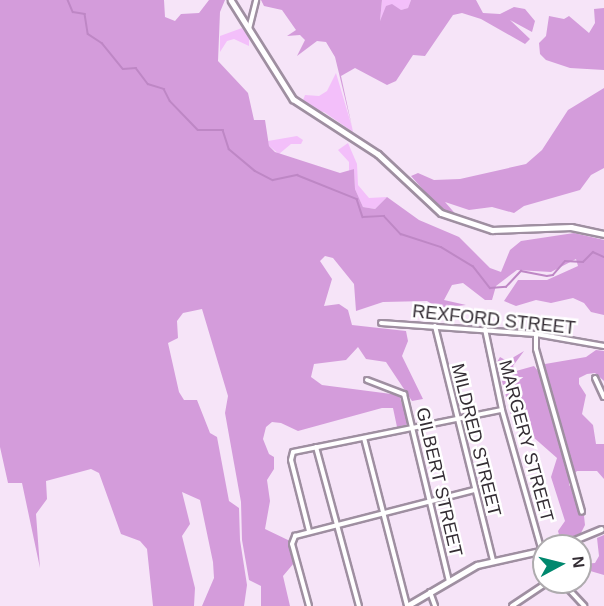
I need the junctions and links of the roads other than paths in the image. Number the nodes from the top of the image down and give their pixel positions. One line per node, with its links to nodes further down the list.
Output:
1 (231, 0): 3 (street)
2 (256, 0): 3 (street)
3 (249, 29): 4 (street)
4 (604, 234)
5 (381, 323): 6 (street, REXFORD STREET)
6 (435, 326): 7 (street, REXFORD STREET); 14 (street, MILDRED STREET)
7 (485, 329): 8 (street, REXFORD STREET); 13 (street, MARGERY STREET)
8 (536, 333): 9 (street, REXFORD STREET); 20 (street)
9 (604, 346)
10 (596, 378): 12 (street)
11 (367, 380): 15 (street, GILBERT STREET)
12 (604, 397)
13 (502, 410): 14 (street); 24 (street, MARGERY STREET)
14 (457, 418): 15 (street); 18 (street, MILDRED STREET)
15 (411, 428): 16 (street); 19 (street, GILBERT STREET)
16 (364, 438): 17 (street); 21 (street)
17 (316, 447): 22 (street); 23 (street)
18 (474, 490): 19 (street); 26 (street, MILDRED STREET)
19 (429, 501): 21 (street); 27 (street, GILBERT STREET)
20 (582, 512)
21 (383, 513): 22 (street); 33 (street)
22 (337, 526): 23 (street); 32 (street)
23 (309, 531): 31 (street)
24 (537, 534)
25 (532, 553): 26 (street)
26 (493, 560): 27 (street)
27 (449, 581): 28 (street)
28 (430, 592): 33 (street); 34 (street)
29 (532, 593): 35 (street)
30 (573, 594): 36 (street)
31 (309, 606)
32 (359, 606)
33 (407, 606)
34 (435, 606)
35 (512, 606)
36 (584, 606)

